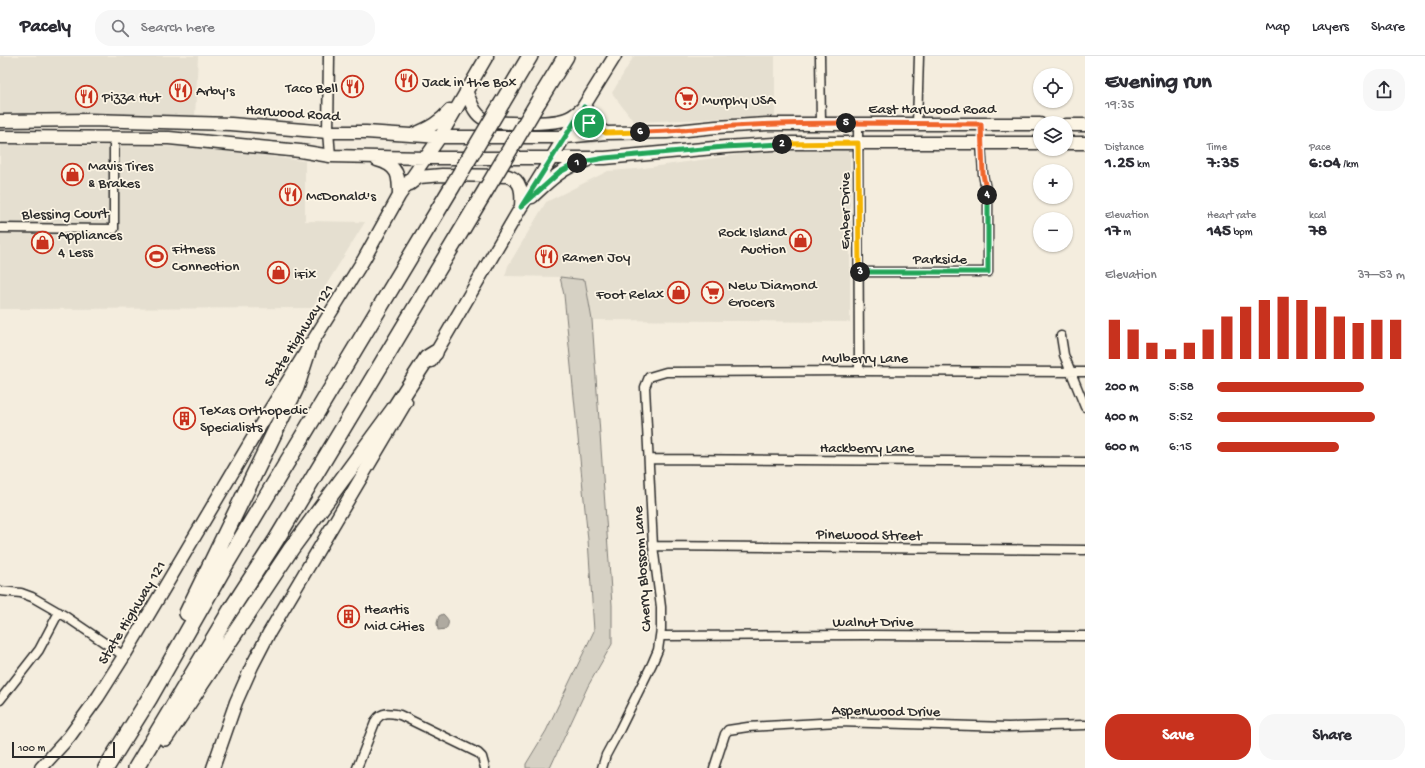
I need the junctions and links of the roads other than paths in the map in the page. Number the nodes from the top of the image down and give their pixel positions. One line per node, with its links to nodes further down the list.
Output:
1 (329, 56): 21 (street)
2 (487, 56): 8 (main road, State Highway 121)
3 (530, 56): 62 (highway, bridge)
4 (566, 56): 65 (highway, bridge)
5 (615, 56): 9 (main road)
6 (820, 56): 12 (street)
7 (919, 56): 15 (street)
8 (466, 91): 9 (main road); 23 (main road); 25 (main road, State Highway 121)
9 (584, 107): 22 (main road); 26 (main road)
10 (5, 120): 11 (main road, Harwood Road); 24 (main road)
11 (115, 121): 14 (main road, Harwood Road); 27 (main road)
12 (821, 123): 13 (main road, East Harwood Road); 20 (main road, East Harwood Road)
13 (858, 123): 15 (main road, East Harwood Road); 28 (street, Ember Drive)
14 (231, 124): 21 (main road, Harwood Road); 34 (main road)
15 (917, 124): 16 (main road, East Harwood Road); 29 (main road)
16 (981, 124): 17 (main road, East Harwood Road); 30 (main road)
17 (1033, 124)
18 (1073, 125): 19 (main road)
19 (1085, 125)
20 (716, 127): 22 (main road, East Harwood Road); 35 (main road)
21 (328, 132): 23 (main road, Harwood Road); 36 (street)
22 (606, 133): 26 (main road, East Harwood Road)
23 (412, 135): 25 (main road, Harwood Road)
24 (3, 137): 27 (main road)
25 (440, 137): 26 (main road, East Harwood Road); 38 (main road, State Highway 121)
26 (565, 137): 39 (main road)
27 (114, 138): 34 (main road); 43 (street, Blessing Court)
28 (858, 143): 29 (main road); 35 (main road); 44 (street, Ember Drive)
29 (918, 143): 30 (main road)
30 (981, 143): 31 (main road); 44 (street, Parkside)
31 (1033, 143)
32 (1073, 143): 33 (main road)
33 (1085, 143)
34 (230, 144): 36 (main road)
35 (724, 147): 40 (main road)
36 (330, 156): 37 (main road)
37 (364, 157): 38 (main road); 41 (main road)
38 (426, 158): 39 (main road); 41 (main road, State Highway 121)
39 (552, 158): 40 (main road); 42 (main road)
40 (605, 158): 42 (main road)
41 (399, 196): 42 (main road); 46 (main road, State Highway 121)
42 (521, 207): 47 (main road)
43 (0, 228)
44 (859, 272): 48 (street, Ember Drive)
45 (1061, 336): 49 (street)
46 (310, 345): 61 (main road, State Highway 121); 62 (highway)
47 (435, 353): 65 (highway); 69 (main road)
48 (859, 371): 49 (street, Mulberry Lane); 51 (street, Mulberry Lane)
49 (1071, 372): 50 (street, Mulberry Lane); 52 (street)
50 (1085, 372)
51 (647, 380): 53 (street, Cherry Blossom Lane)
52 (1085, 407)
53 (649, 459): 54 (street, Hackberry Lane); 55 (street, Cherry Blossom Lane)
54 (1085, 462)
55 (653, 546): 56 (street, Pinewood Street); 59 (street, Cherry Blossom Lane)
56 (1085, 550)
57 (0, 591): 58 (street)
58 (59, 612): 61 (street); 63 (street)
59 (660, 636): 60 (street, Walnut Drive); 72 (street, Cherry Blossom Lane)
60 (1085, 636)
61 (124, 656): 66 (main road, State Highway 121)
62 (149, 699): 67 (highway)
63 (0, 700)
64 (1085, 725): 73 (street, Aspenwood Drive)
65 (145, 752): 68 (highway)
66 (42, 768)
67 (106, 768)
68 (136, 768)
69 (213, 768)
70 (357, 768): 71 (street)
71 (485, 768)
72 (602, 768)
73 (714, 768)

